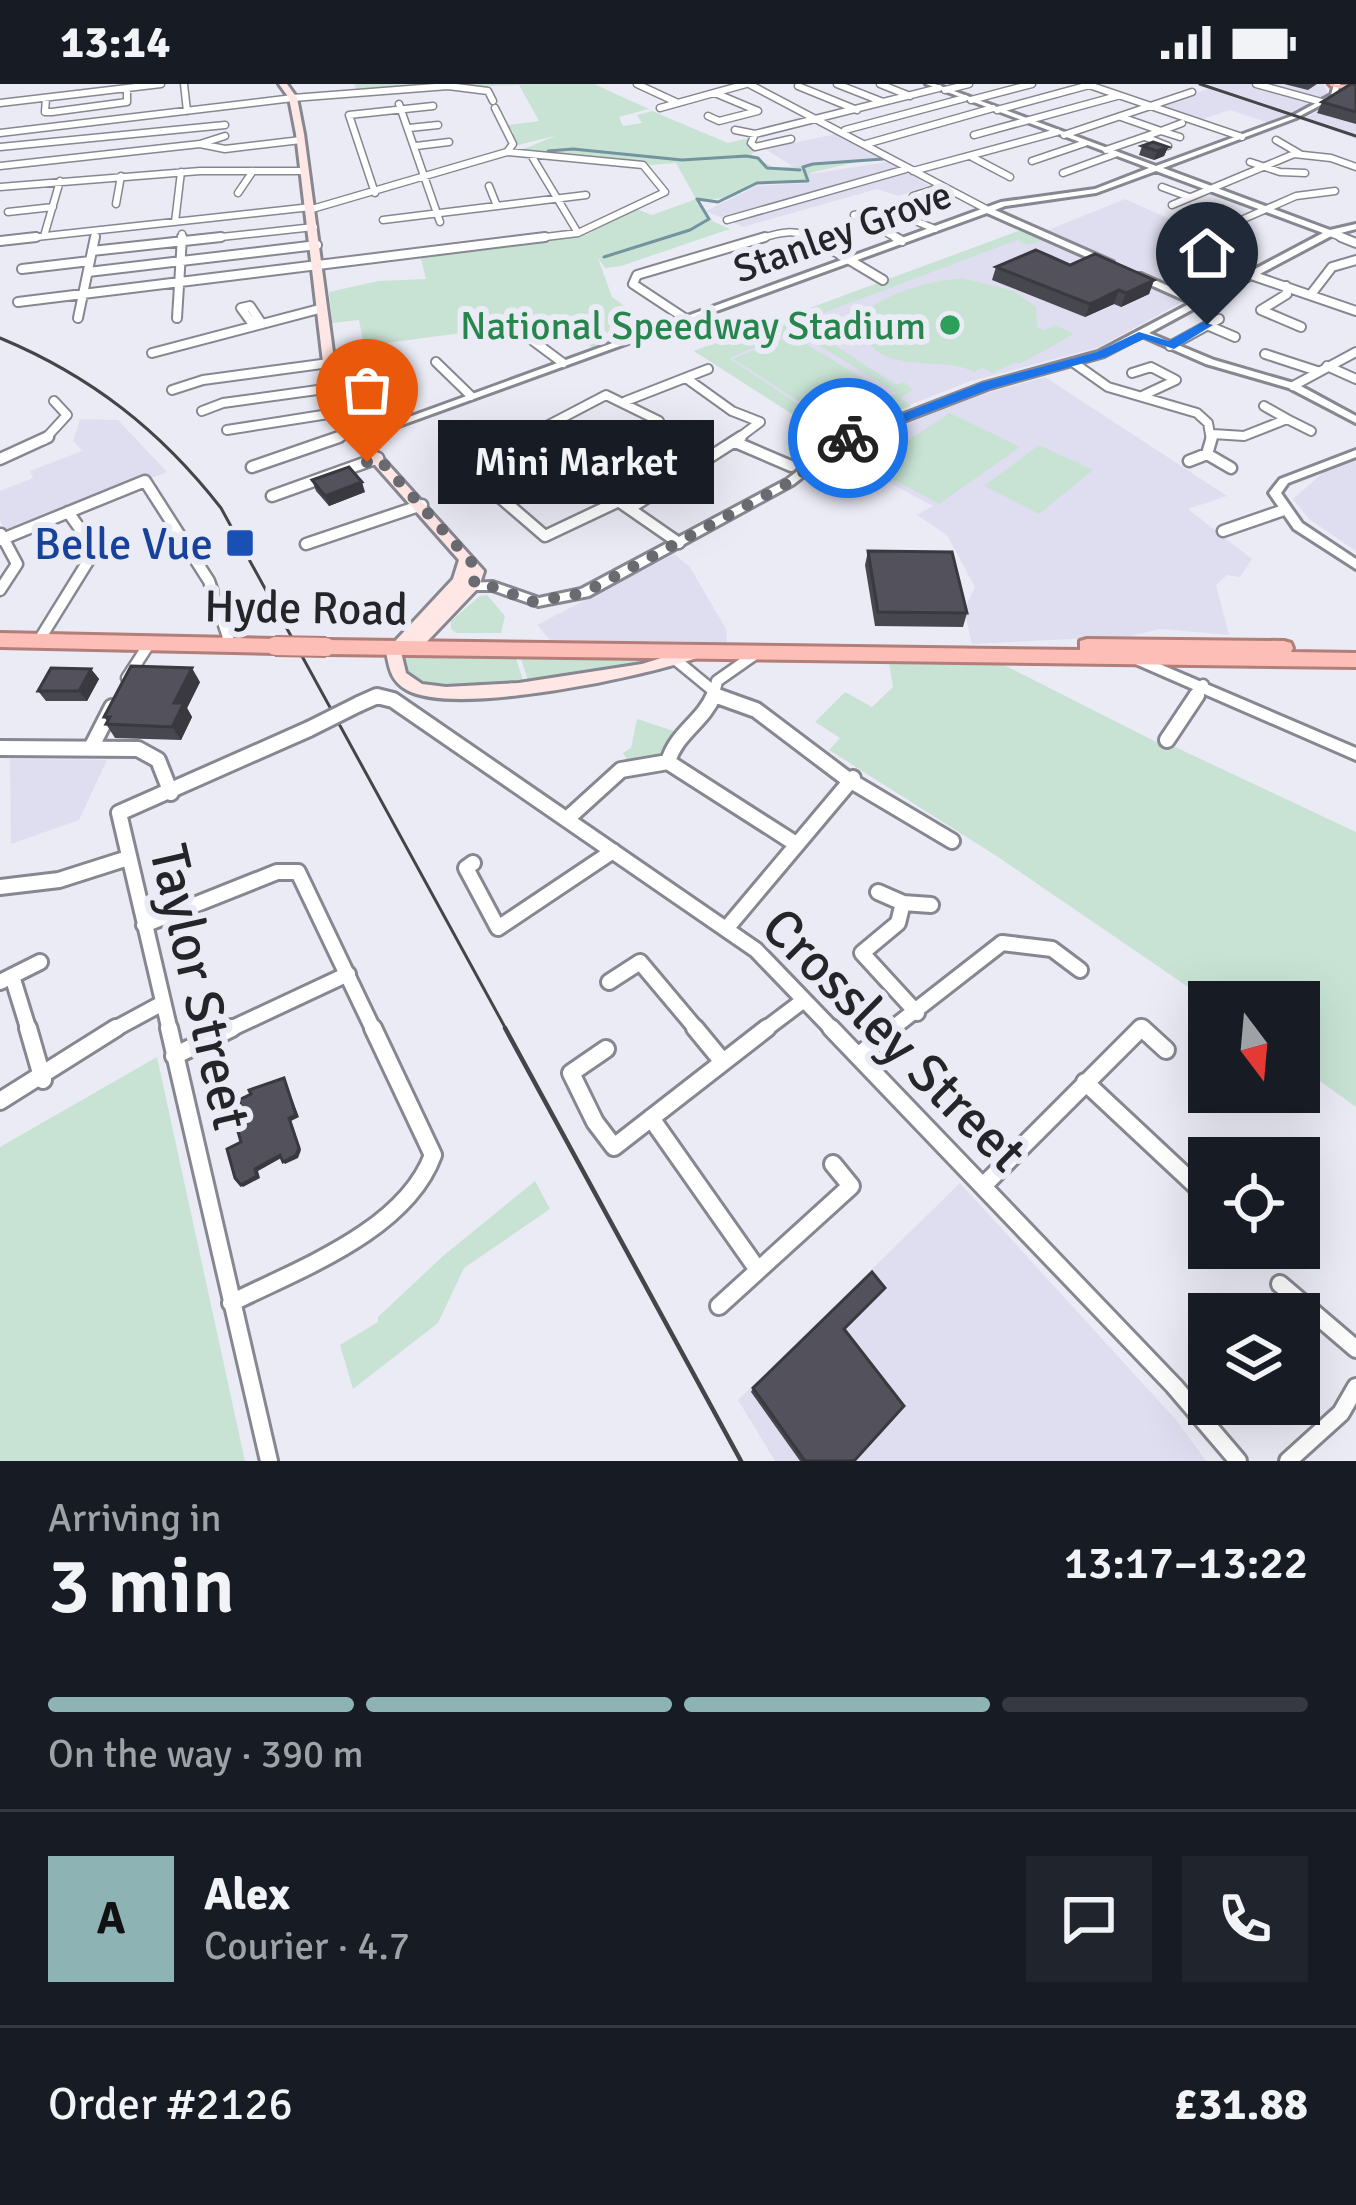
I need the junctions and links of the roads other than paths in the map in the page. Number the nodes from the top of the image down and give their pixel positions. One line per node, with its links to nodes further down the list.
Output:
1 (160, 84): 17 (street)
2 (184, 84): 42 (street)
3 (283, 84): 27 (main road)
4 (637, 84): 32 (street)
5 (748, 84): 22 (street); 23 (street)
6 (837, 84): 33 (street)
7 (880, 84): 24 (street)
8 (928, 84): 18 (street)
9 (969, 84): 18 (street)
10 (1032, 84): 28 (street)
11 (1090, 84): 25 (street); 39 (street)
12 (1256, 84): 34 (street)
13 (1336, 84): 19 (highway); 34 (street)
14 (802, 85): 23 (street); 41 (street)
15 (241, 86): 31 (street)
16 (472, 86): 20 (street); 75 (street)
17 (127, 88): 26 (street); 26 (street)
18 (942, 89): 24 (street); 28 (street)
19 (1356, 89)
20 (393, 90): 27 (street); 40 (street)
21 (1192, 92): 37 (street)
22 (715, 93): 32 (street); 44 (street)
23 (772, 94): 46 (street)
24 (910, 96): 33 (street)
25 (1118, 96): 37 (street); 47 (street)
26 (46, 98): 30 (street)
27 (293, 98): 29 (street); 64 (main road)
28 (968, 99): 39 (street); 53 (street)
29 (253, 102): 31 (street); 43 (street)
30 (0, 103)
31 (243, 103): 35 (street)
32 (678, 103): 38 (street)
33 (884, 103): 41 (street)
34 (1324, 103): 60 (street, Stanley Grove)
35 (224, 105): 42 (street); 50 (street)
36 (434, 106): 40 (street)
37 (1149, 107): 45 (street); 60 (street)
38 (659, 108)
39 (995, 109): 47 (street); 68 (street)
40 (401, 110): 51 (street); 105 (street)
41 (857, 110): 46 (street)
42 (187, 111): 55 (street)
43 (254, 116)
44 (708, 116)
45 (1120, 116): 54 (street); 57 (street)
46 (825, 117): 53 (street); 56 (street)
47 (1026, 120): 57 (street); 58 (street)
48 (1183, 123): 54 (street)
49 (438, 124): 51 (street)
50 (225, 125): 59 (street); 72 (street)
51 (409, 128): 70 (street)
52 (735, 130): 56 (street)
53 (845, 130): 68 (street)
54 (1162, 131): 61 (street); 62 (street)
55 (0, 133)
56 (755, 134): 63 (street)
57 (1060, 134): 67 (street); 79 (street)
58 (974, 135)
59 (225, 136): 69 (street); 73 (street)
60 (1242, 136): 86 (street, Stanley Grove)
61 (1144, 137): 71 (street); 74 (street)
62 (1180, 137)
63 (791, 139)
64 (302, 140): 73 (street); 89 (main road)
65 (1276, 140): 77 (street)
66 (449, 142): 70 (street)
67 (1085, 143): 74 (street); 80 (street)
68 (866, 144): 87 (street)
69 (200, 145): 73 (street); 83 (street)
70 (416, 146): 95 (street)
71 (1168, 146)
72 (0, 147)
73 (225, 148)
74 (1106, 150): 76 (street)
75 (507, 152): 78 (street); 95 (street)
76 (1116, 154): 86 (street); 92 (street)
77 (1300, 154): 84 (street); 85 (street)
78 (531, 155): 81 (street); 108 (street)
79 (972, 157): 87 (street); 96 (street)
80 (1032, 160)
81 (601, 161): 90 (street); 127 (street)
82 (1250, 161): 84 (street)
83 (0, 166)
84 (1263, 166): 93 (street); 102 (street)
85 (1356, 167)
86 (1157, 169): 102 (street); 115 (street, Stanley Grove)
87 (909, 170): 100 (street); 120 (street)
88 (253, 171): 89 (street); 91 (street); 104 (street)
89 (305, 171): 114 (main road)
90 (594, 171)
91 (181, 172): 94 (street); 121 (street)
92 (1063, 173)
93 (1304, 173)
94 (122, 176): 97 (street); 110 (street)
95 (428, 176): 105 (street); 118 (street)
96 (1010, 177)
97 (60, 181): 99 (street); 113 (street)
98 (489, 186): 112 (street)
99 (0, 187)
100 (941, 187): 109 (street); 115 (street)
101 (1162, 187): 107 (street)
102 (1209, 188): 107 (street); 116 (street)
103 (1335, 190): 116 (street)
104 (238, 193)
105 (375, 193): 114 (street)
106 (586, 195): 108 (street)
107 (1189, 197): 111 (street)
108 (556, 198): 112 (street); 127 (street)
109 (922, 200)
110 (116, 203)
111 (1172, 205)
112 (497, 206): 118 (street)
113 (53, 207): 117 (street); 129 (street)
114 (312, 208): 121 (street); 122 (main road)
115 (988, 210): 124 (street, Stanley Grove); 149 (street)
116 (1265, 210): 126 (street); 128 (street)
117 (8, 212)
118 (439, 218): 119 (street)
119 (383, 220)
120 (728, 220)
121 (179, 221): 125 (street); 131 (street)
122 (314, 226): 131 (street); 134 (main road)
123 (1356, 226): 128 (street)
124 (935, 229): 132 (street, Stanley Grove); 132 (street)
125 (96, 231): 129 (street); 135 (street)
126 (1214, 232)
127 (578, 233): 139 (street)
128 (1330, 233): 133 (street); 142 (street)
129 (44, 236): 130 (street)
130 (0, 241)
131 (182, 241): 135 (street); 137 (street)
132 (902, 241): 138 (street, Stanley Grove)
133 (1356, 243)
134 (317, 245): 137 (street); 139 (main road)
135 (91, 256): 140 (street); 141 (street)
136 (1356, 260): 147 (street)
137 (181, 261): 141 (street); 144 (street)
138 (848, 261): 143 (street); 154 (street, Stanley Grove); 154 (street)
139 (319, 265): 144 (street); 150 (main road)
140 (22, 269)
141 (88, 272): 146 (street)
142 (1254, 276): 145 (street); 149 (street)
143 (884, 280)
144 (179, 282): 146 (street); 153 (street)
145 (1286, 286): 147 (street); 157 (street)
146 (84, 293): 148 (street); 152 (street)
147 (1312, 293): 151 (street)
148 (18, 302)
149 (1201, 304): 158 (street)
150 (323, 308): 163 (street); 166 (main road)
151 (1356, 311)
152 (78, 318)
153 (177, 318)
154 (686, 319): 167 (street, Stanley Grove)
155 (1219, 319): 156 (street)
156 (1207, 325): 159 (street); 161 (street)
157 (1301, 327)
158 (1144, 334): 161 (street); 168 (street)
159 (1235, 337)
160 (532, 340): 167 (street)
161 (1170, 346): 174 (street)
162 (1356, 352): 170 (street)
163 (152, 353)
164 (1264, 354): 170 (street)
165 (436, 362): 178 (street)
166 (329, 363): 175 (main road); 176 (street)
167 (563, 363): 178 (street, Stanley Grove)
168 (1074, 363): 177 (street); 209 (street)
169 (708, 369): 172 (street)
170 (1322, 369): 173 (street); 174 (street)
171 (1132, 373): 177 (street)
172 (686, 378): 180 (street); 191 (street)
173 (1356, 379)
174 (1293, 386): 185 (street)
175 (332, 388): 182 (street); 183 (main road)
176 (172, 390)
177 (1143, 395): 189 (street)
178 (471, 396): 188 (street, Stanley Grove)
179 (54, 400): 195 (street)
180 (626, 401): 190 (street); 200 (street)
181 (1264, 406): 184 (street)
182 (202, 411)
183 (335, 412): 186 (street); 188 (main road)
184 (1287, 418): 187 (street); 189 (street)
185 (1356, 420)
186 (227, 430)
187 (1311, 431)
188 (356, 434): 194 (main road); 198 (street)
189 (1213, 434): 193 (street)
190 (526, 436): 200 (street); 202 (street)
191 (735, 442): 197 (street); 204 (street)
192 (1356, 453): 205 (street)
193 (1207, 454): 196 (street); 199 (street)
194 (378, 458): 201 (street); 203 (main road)
195 (0, 459)
196 (1189, 461)
197 (791, 466)
198 (253, 467)
199 (1231, 468)
200 (575, 475): 202 (street)
201 (272, 496)
202 (619, 501): 204 (street)
203 (422, 505): 210 (street); 211 (main road)
204 (632, 507): 209 (street)
205 (1284, 510): 207 (street); 212 (street)
206 (68, 512): 208 (street); 217 (street); 220 (street)
207 (1223, 531)
208 (1, 537): 214 (street)
209 (679, 543): 213 (street)
210 (306, 544)
211 (466, 557): 213 (main road); 215 (main road)
212 (1356, 565)
213 (474, 584): 215 (street); 216 (main road)
214 (0, 590)
215 (447, 596): 221 (main road)
216 (440, 619): 221 (main road); 222 (main road)
217 (38, 642): 218 (highway, Hyde Road); 219 (highway, Hyde Road)
218 (0, 643)
219 (149, 644): 220 (highway, Hyde Road); 234 (street)
220 (225, 645): 221 (highway, Hyde Road, bridge)
221 (404, 648): 222 (highway, Hyde Road); 225 (main road)
222 (462, 648): 225 (highway, Hyde Road)
223 (758, 652): 225 (highway, Hyde Road); 226 (highway, Hyde Road); 230 (street)
224 (1178, 652): 226 (highway, Hyde Road); 227 (highway, Hyde Road); 227 (highway, Hyde Road); 228 (highway, Hyde Road); 229 (street)
225 (688, 654): 230 (street); 230 (street)
226 (1004, 654): 228 (highway, Hyde Road)
227 (1356, 657)
228 (1136, 659): 229 (street)
229 (1200, 683): 232 (street); 235 (street)
230 (715, 692): 236 (street); 237 (street)
231 (381, 696): 238 (street, Taylor Street, bridge); 239 (street, Crossley Street)
232 (1168, 740)
233 (0, 748): 234 (street)
234 (91, 748): 238 (street)
235 (1356, 754)
236 (668, 762): 239 (street); 241 (street)
237 (853, 778): 240 (street); 241 (street)
238 (171, 793): 243 (street, Taylor Street)
239 (567, 819): 242 (street, Crossley Street)
240 (952, 842)
241 (796, 844): 250 (street)
242 (613, 851): 244 (street); 250 (street, Crossley Street)
243 (128, 857): 245 (street); 249 (street, Taylor Street)
244 (473, 863)
245 (0, 886)
246 (878, 892): 247 (street)
247 (903, 903): 248 (street); 258 (street)
248 (931, 905)
249 (144, 926): 253 (street); 257 (street, Taylor Street)
250 (726, 928): 256 (street, Crossley Street)
251 (40, 962): 254 (street)
252 (1080, 970): 258 (street)
253 (349, 974): 261 (street); 273 (street)
254 (6, 979): 264 (street)
255 (609, 982): 263 (street)
256 (804, 1000): 262 (street, Crossley Street); 263 (street)
257 (161, 1004): 261 (street, Taylor Street); 264 (street)
258 (916, 1012): 262 (street)
259 (606, 1049): 267 (street)
260 (1166, 1050): 265 (street)
261 (174, 1056): 273 (street, Taylor Street)
262 (858, 1056): 270 (street, Crossley Street)
263 (723, 1062): 267 (street)
264 (43, 1080): 266 (street)
265 (1085, 1082): 269 (street); 270 (street)
266 (0, 1101)
267 (651, 1118): 271 (street)
268 (833, 1164): 271 (street)
269 (1188, 1178)
270 (983, 1186): 278 (street, Crossley Street)
271 (758, 1270): 274 (street)
272 (1280, 1284): 275 (street)
273 (231, 1303): 277 (street, Taylor Street)
274 (719, 1306)
275 (1356, 1349)
276 (1356, 1387): 279 (street)
277 (269, 1461)
278 (1238, 1461)
279 (1288, 1461)

